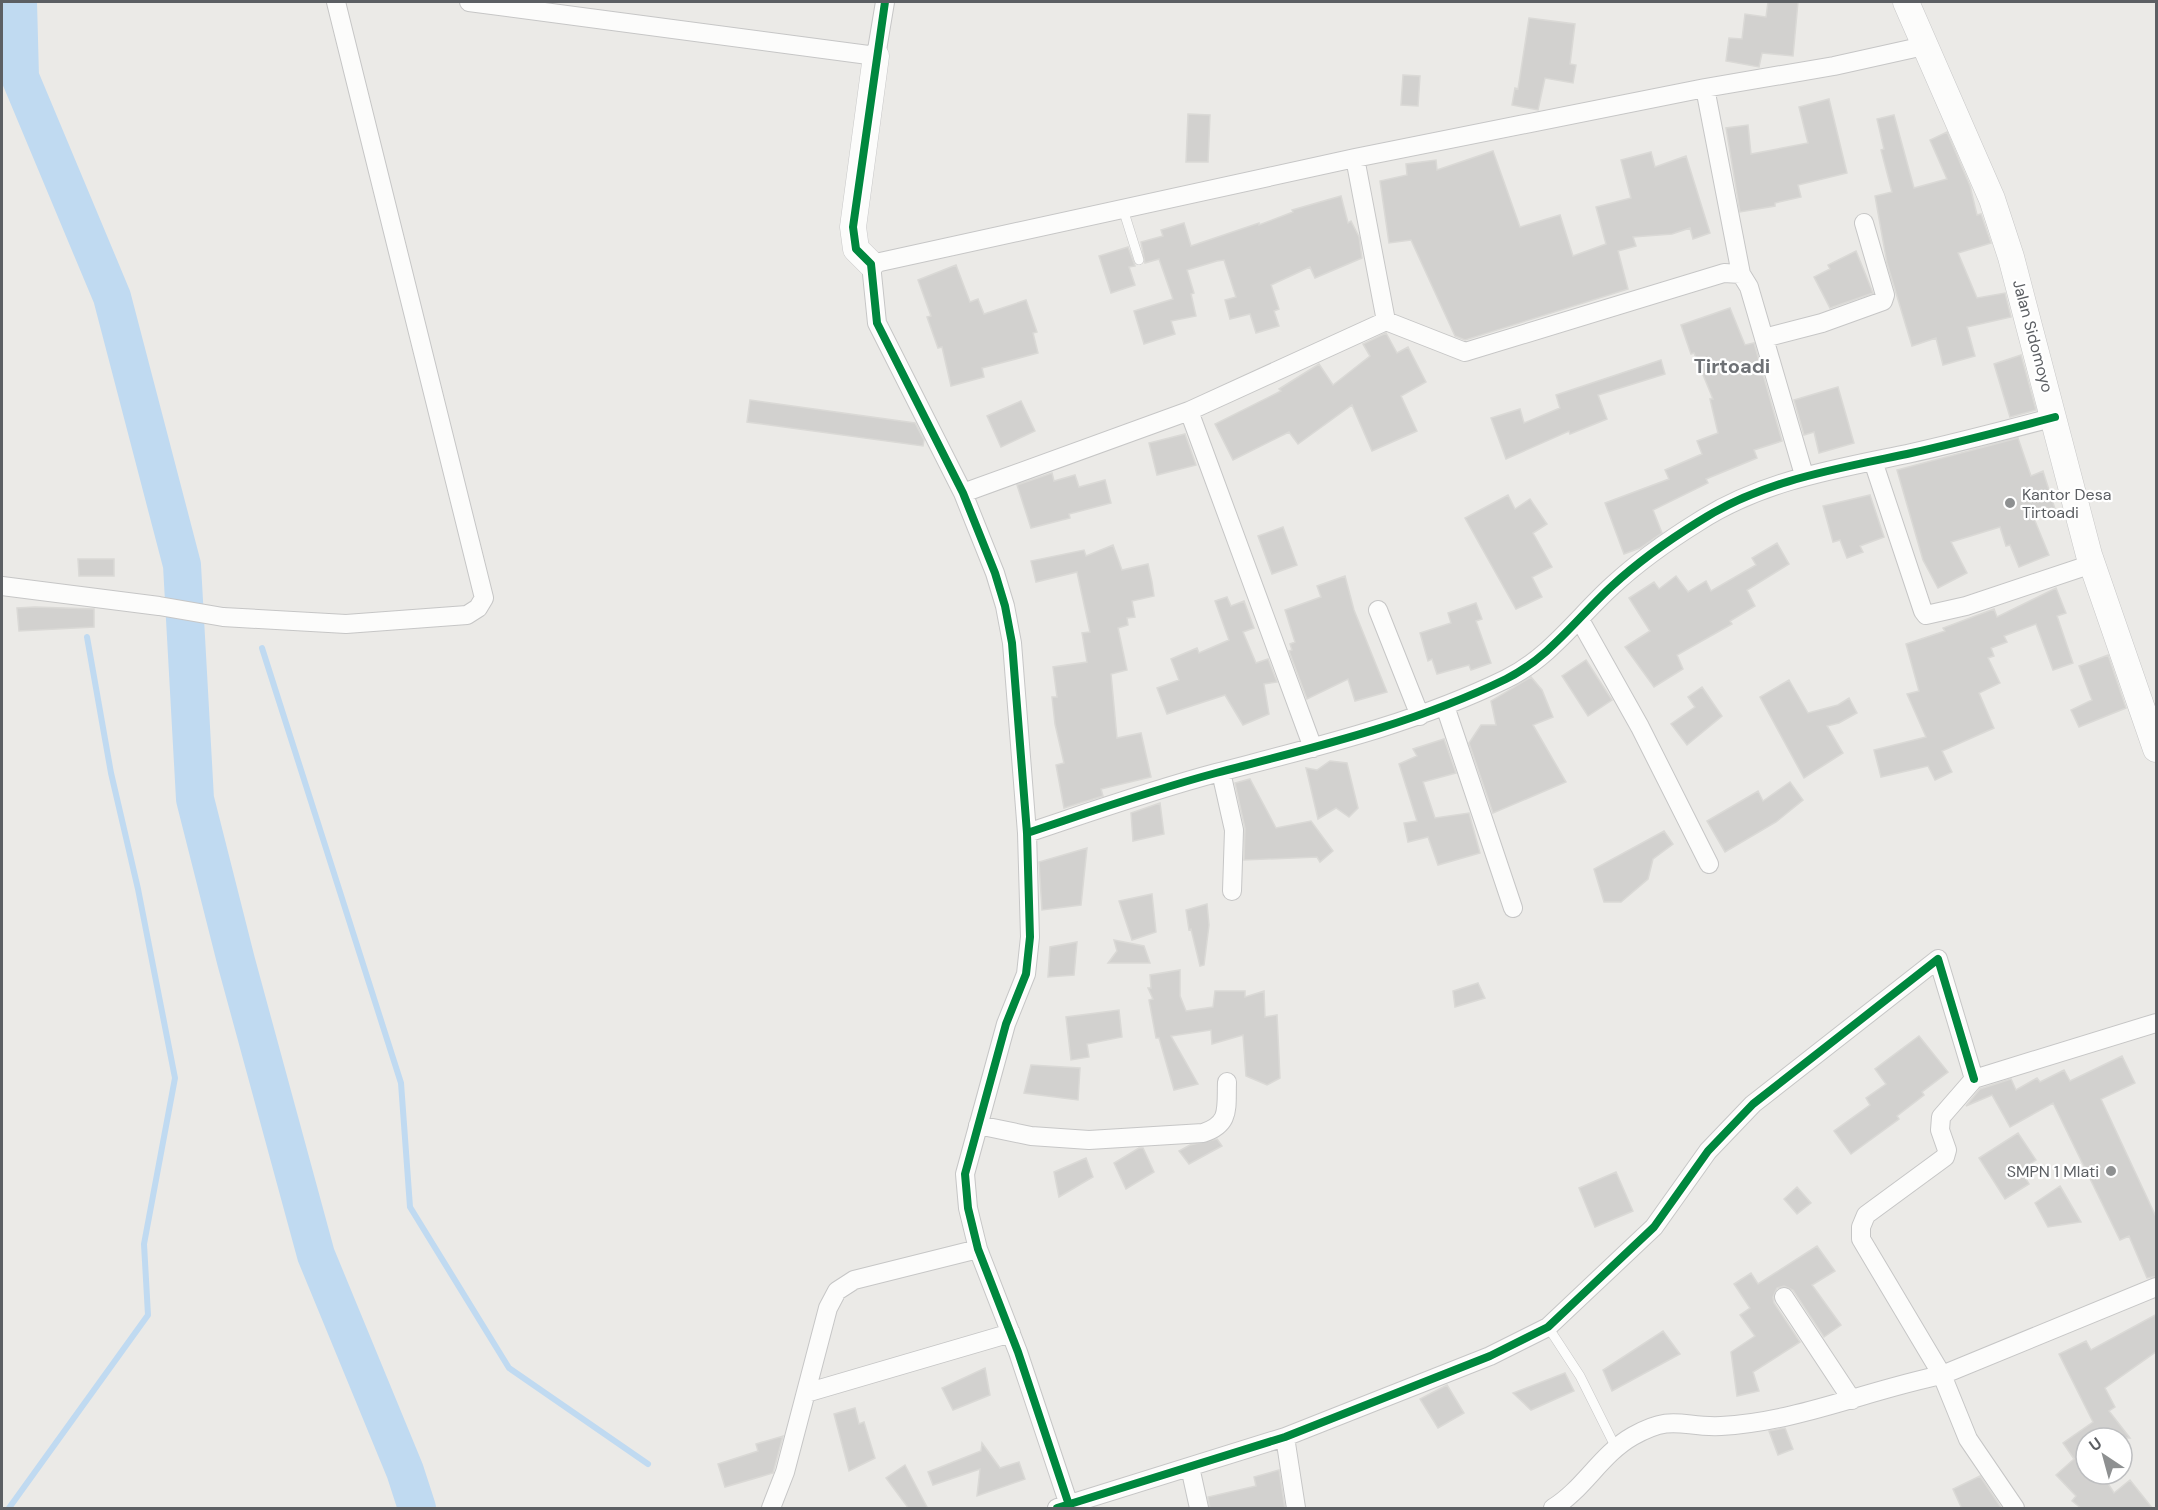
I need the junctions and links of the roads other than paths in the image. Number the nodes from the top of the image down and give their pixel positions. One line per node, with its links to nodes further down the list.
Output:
1 (336, 2): 22 (street)
2 (469, 2): 6 (street)
3 (885, 2): 6 (street)
4 (1906, 2): 5 (main road, Jalan Sidomoyo)
5 (1924, 46): 7 (street); 17 (main road, Jalan Sidomoyo)
6 (876, 56): 12 (main road)
7 (1705, 88): 8 (street); 13 (street)
8 (1355, 158): 9 (street); 14 (street)
9 (1123, 209): 11 (lane); 12 (street)
10 (1864, 223): 15 (street)
11 (1139, 260)
12 (871, 264): 20 (street)
13 (1741, 274): 14 (street); 15 (street)
14 (1386, 321): 16 (street)
15 (1764, 338): 19 (street)
16 (1189, 411): 20 (street); 28 (street)
17 (2055, 417): 18 (street); 21 (main road, Jalan Sidomoyo)
18 (1873, 461): 19 (street); 21 (street)
19 (1804, 475): 24 (street)
20 (963, 493): 31 (street)
21 (2092, 564): 27 (main road, Jalan Sidomoyo)
22 (2, 586)
23 (1378, 610): 26 (street)
24 (1580, 620): 25 (street); 32 (street)
25 (1444, 706): 26 (street); 34 (street)
26 (1420, 716): 28 (street)
27 (2152, 717): 29 (main road, Jalan Sidomoyo)
28 (1313, 748): 30 (street)
29 (2157, 749)
30 (1221, 772): 31 (street); 33 (street)
31 (1027, 833): 38 (street)
32 (1709, 864)
33 (1232, 891)
34 (1513, 908)
35 (2157, 1023): 36 (street)
36 (1974, 1079): 42 (street); 44 (street)
37 (1227, 1083): 38 (street)
38 (978, 1125): 39 (street)
39 (978, 1249): 43 (street); 45 (street)
40 (2157, 1287): 44 (street)
41 (1784, 1297): 46 (street)
42 (1548, 1327): 47 (street); 48 (lane)
43 (1011, 1333): 45 (street); 50 (street)
44 (1942, 1375): 46 (street); 55 (street)
45 (806, 1393): 51 (street)
46 (1852, 1400): 48 (street)
47 (1286, 1437): 49 (street); 53 (street)
48 (1616, 1448): 54 (street)
49 (1190, 1467): 50 (street); 52 (street)
50 (1065, 1507)
51 (771, 1509)
52 (1199, 1509)
53 (1296, 1509)
54 (1553, 1509)
55 (2015, 1509)

